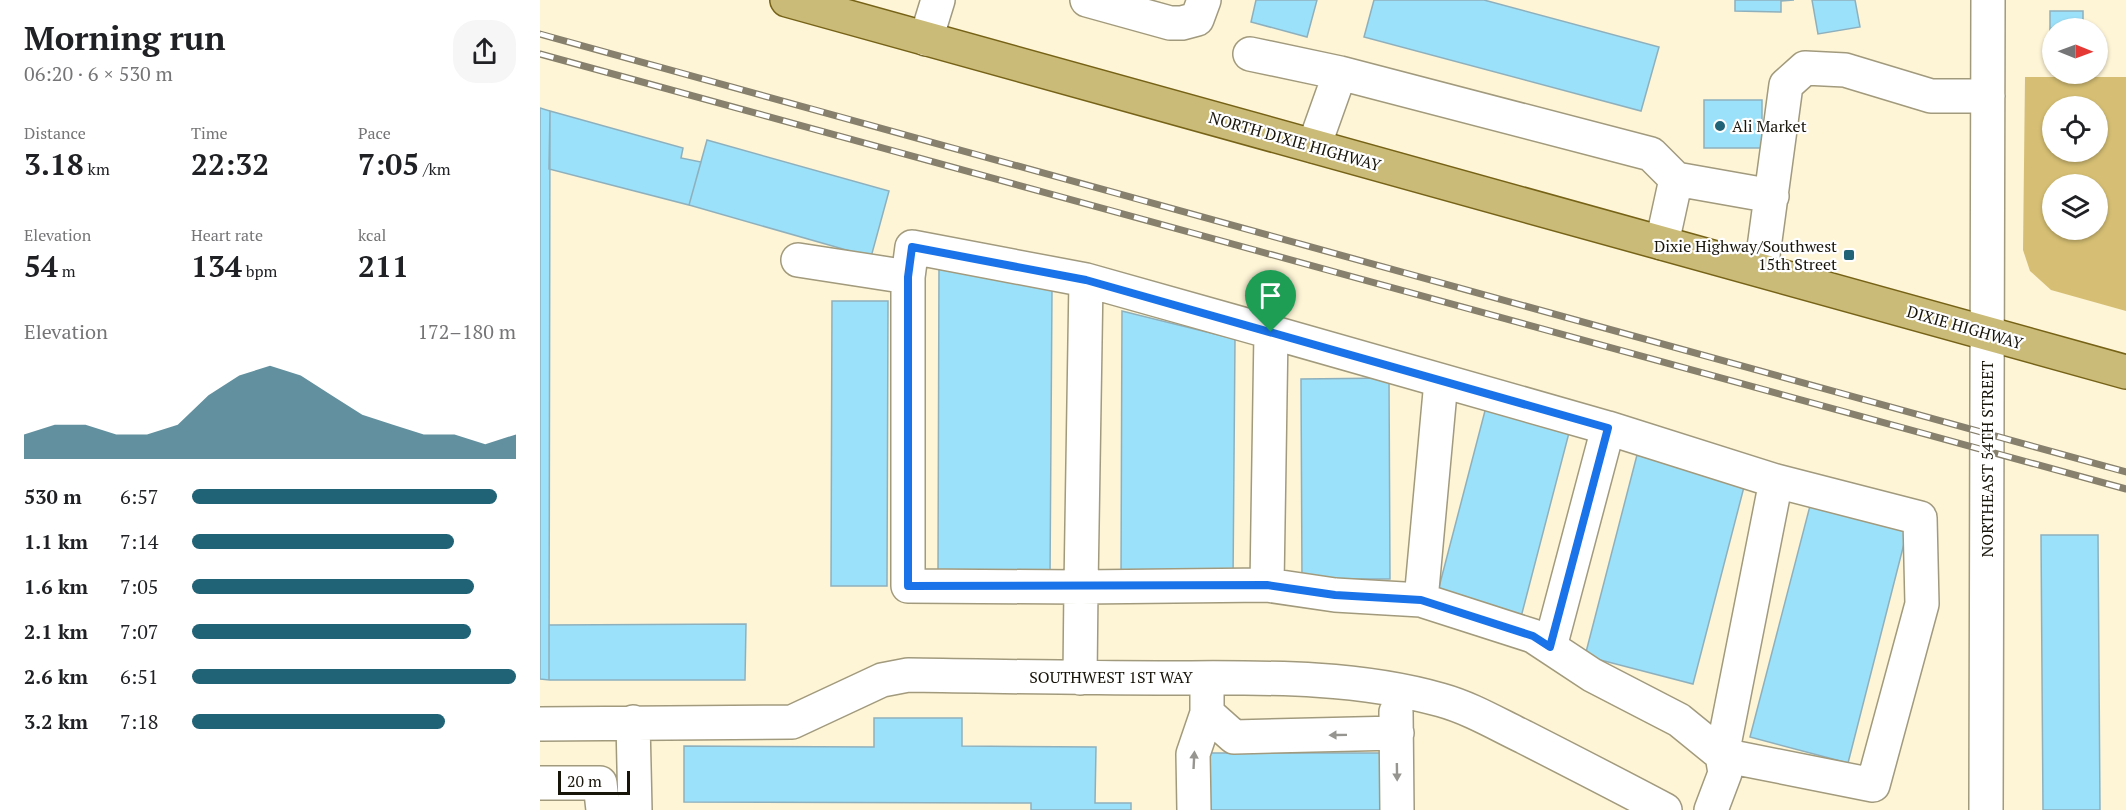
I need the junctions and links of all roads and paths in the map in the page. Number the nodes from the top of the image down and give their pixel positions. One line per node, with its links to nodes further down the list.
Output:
1 (787, 0): 6 (main road, NORTH DIXIE HIGHWAY)
2 (938, 0): 6 (street)
3 (1087, 0): 4 (street)
4 (1204, 0)
5 (1988, 0): 9 (street, NORTHEAST 54TH STREET)
6 (926, 39): 10 (main road, NORTH DIXIE HIGHWAY)
7 (1250, 54): 8 (street)
8 (1340, 73): 10 (street); 11 (street)
9 (1988, 96): 12 (street); 20 (street, NORTHEAST 54TH STREET)
10 (1314, 146): 13 (main road, NORTH DIXIE HIGHWAY)
11 (1676, 179): 12 (street); 13 (street)
12 (1772, 196): 15 (street)
13 (1662, 243): 15 (main road, NORTH DIXIE HIGHWAY)
14 (798, 260): 16 (street)
15 (1761, 270): 18 (main road, NORTH DIXIE HIGHWAY)
16 (908, 277): 17 (street); 26 (street)
17 (1086, 280): 19 (street); 26 (street)
18 (1804, 282): 20 (main road, DIXIE HIGHWAY)
19 (1271, 332): 22 (street); 25 (street)
20 (1988, 334): 21 (main road, DIXIE HIGHWAY); 44 (street, NORTHEAST 54TH STREET)
21 (2126, 372)
22 (1441, 381): 23 (street); 27 (street)
23 (1608, 428): 24 (street); 28 (street)
24 (1776, 481): 36 (street); 36 (street)
25 (1267, 585): 26 (street); 27 (street)
26 (1081, 586): 29 (street)
27 (1421, 600): 28 (street)
28 (1550, 647): 36 (street)
29 (1080, 678): 30 (street, SOUTHWEST 1ST WAY); 33 (street, SOUTHWEST 1ST WAY)
30 (1208, 678): 31 (street, SOUTHWEST 1ST WAY); 32 (street)
31 (1396, 690): 35 (street); 42 (street, SOUTHWEST 1ST WAY)
32 (1207, 712): 35 (street, one-way to 32); 40 (street, one-way to 32)
33 (633, 722): 34 (street, SOUTHWEST 1ST WAY); 39 (street)
34 (540, 724)
35 (1397, 733): 41 (street, one-way to 41)
36 (1722, 755): 43 (street)
37 (540, 783): 38 (street)
38 (603, 810)
39 (635, 810)
40 (1194, 810)
41 (1397, 810)
42 (1665, 810)
43 (1711, 810)
44 (1986, 810)

